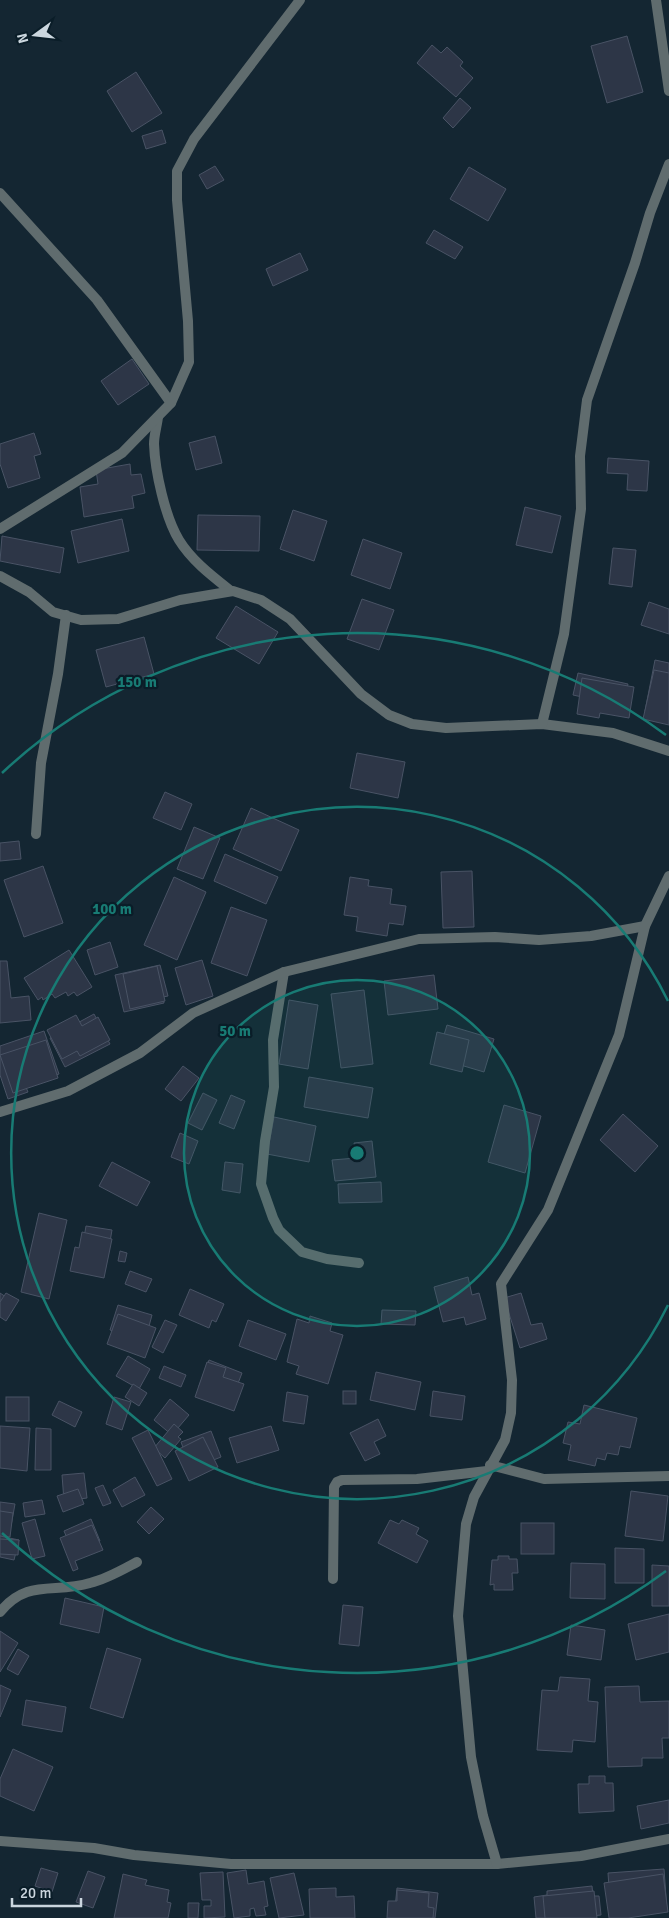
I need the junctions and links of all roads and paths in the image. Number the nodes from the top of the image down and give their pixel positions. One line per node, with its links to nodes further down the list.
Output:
1 (300, 0): 6 (street)
2 (656, 0): 3 (street)
3 (669, 91)
4 (669, 164): 12 (street)
5 (0, 193): 6 (street)
6 (171, 403): 7 (street)
7 (158, 417): 8 (street); 10 (street)
8 (0, 529)
9 (0, 576): 11 (street)
10 (231, 592): 11 (street); 12 (street)
11 (66, 616): 14 (street)
12 (542, 724): 13 (street)
13 (669, 752)
14 (36, 834)
15 (669, 876): 16 (street)
16 (645, 926): 17 (street); 20 (street)
17 (284, 972): 18 (street); 19 (street)
18 (0, 1112)
19 (360, 1263)
20 (489, 1468): 21 (street); 23 (street); 27 (street)
21 (669, 1476)
22 (137, 1562): 24 (street)
23 (333, 1579)
24 (0, 1612)
25 (669, 1839): 27 (street)
26 (0, 1841): 27 (street)
27 (497, 1864)

